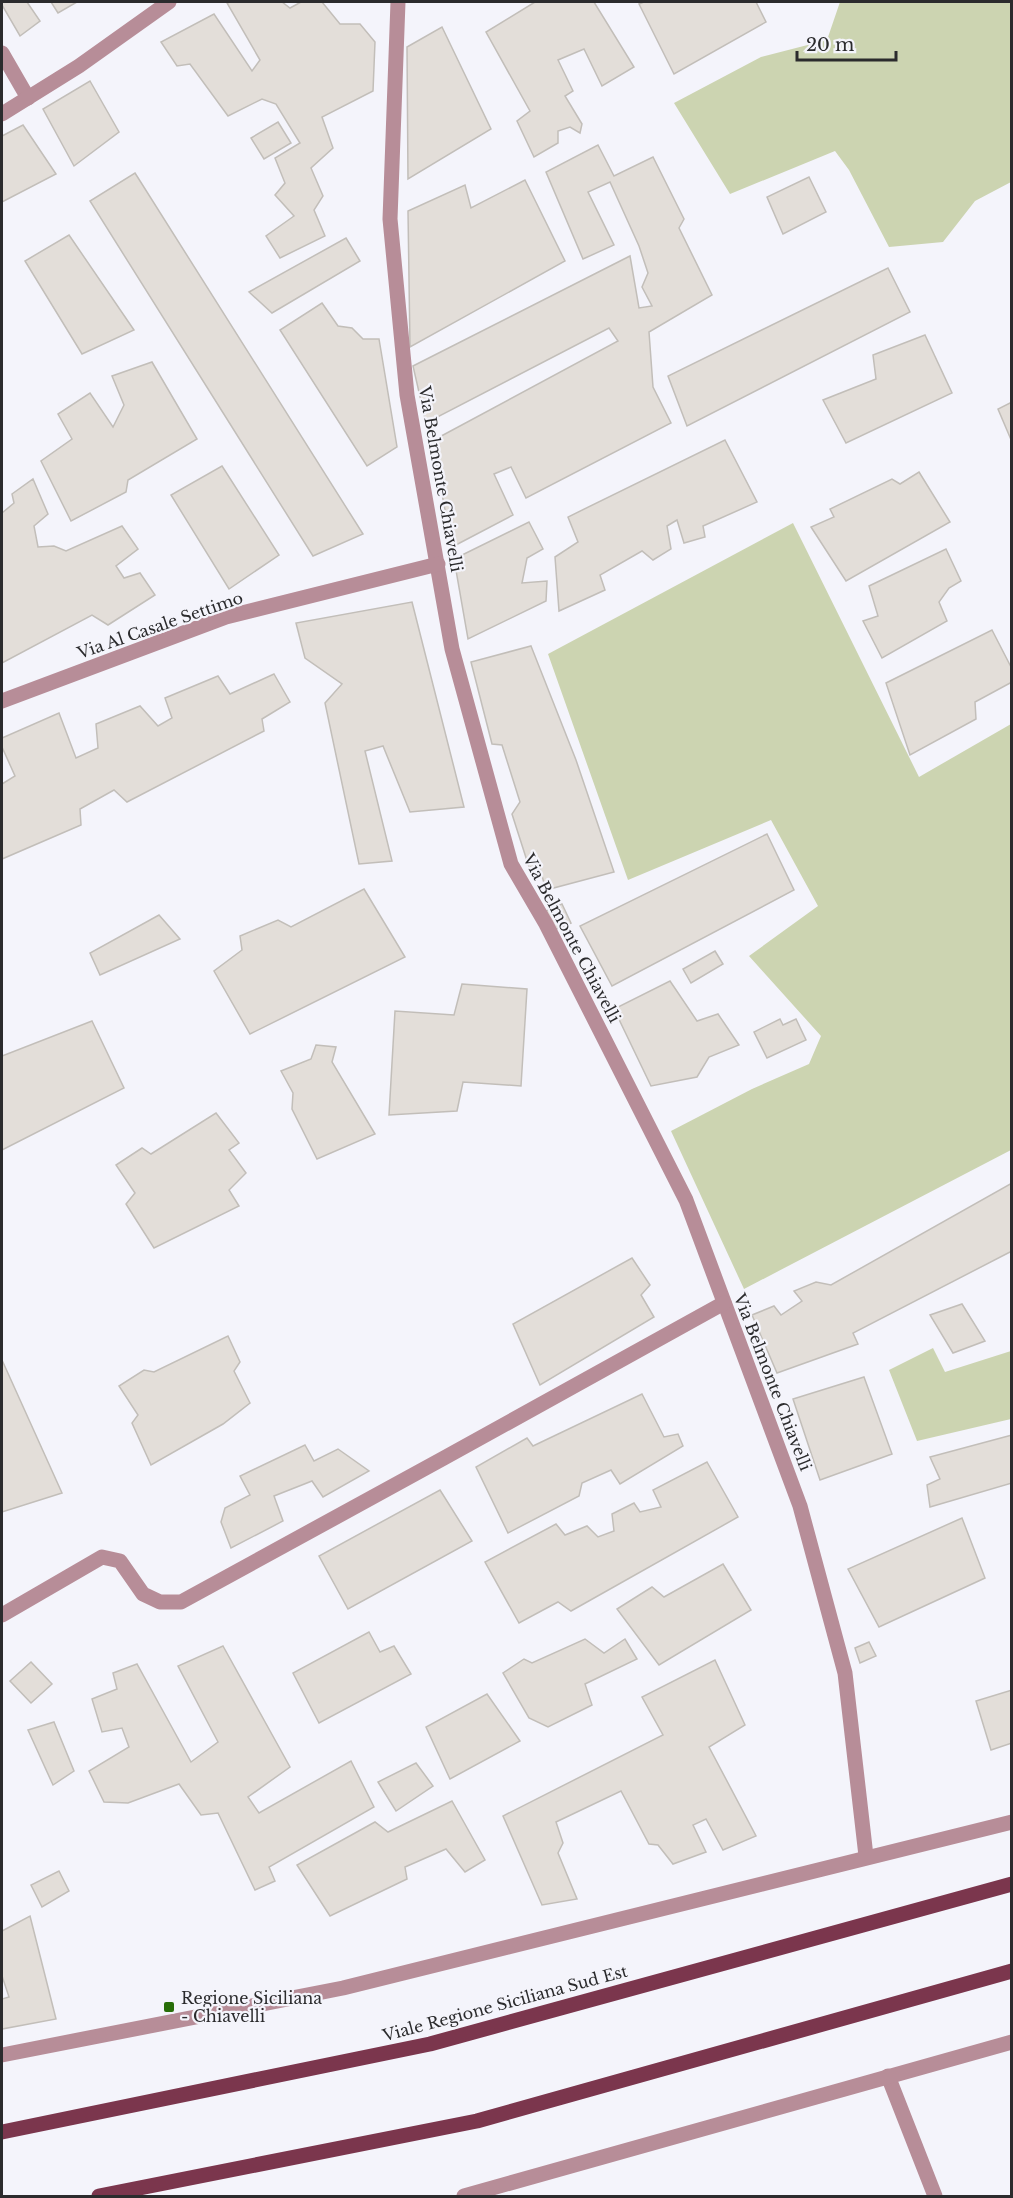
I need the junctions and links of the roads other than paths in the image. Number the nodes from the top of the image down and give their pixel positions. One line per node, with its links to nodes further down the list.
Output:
1 (169, 2): 4 (street)
2 (398, 2): 6 (street, Via Belmonte Chiavelli)
3 (2, 53): 4 (street)
4 (28, 98): 5 (street)
5 (2, 114)
6 (438, 564): 7 (street, Via Al Casale Settimo); 8 (street, Via Belmonte Chiavelli)
7 (2, 702)
8 (724, 1303): 9 (street); 11 (street, Via Belmonte Chiavelli)
9 (2, 1615)
10 (1011, 1822): 11 (street)
11 (866, 1856): 15 (street)
12 (1011, 1884): 17 (main road, Viale Regione Siciliana Sud Est)
13 (1011, 1971): 18 (main road)
14 (1011, 2042): 16 (street)
15 (2, 2055)
16 (888, 2076): 19 (street); 20 (street)
17 (2, 2132)
18 (99, 2196)
19 (464, 2196)
20 (935, 2196)

